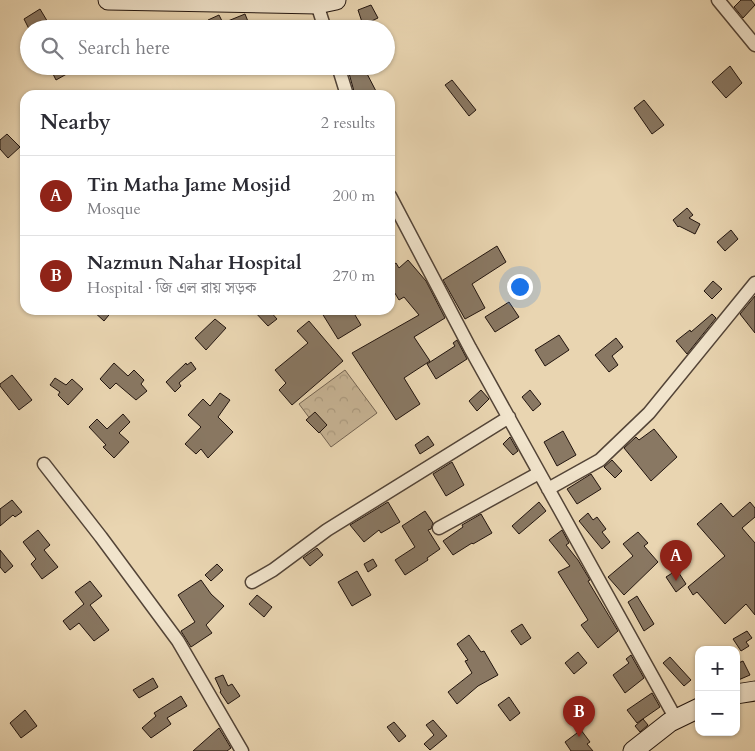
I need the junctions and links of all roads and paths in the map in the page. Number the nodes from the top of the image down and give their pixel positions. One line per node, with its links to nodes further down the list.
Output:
1 (108, 0): 4 (street)
2 (336, 0): 4 (street)
3 (718, 0): 6 (street)
4 (315, 2): 5 (street)
5 (322, 20)
6 (755, 45)
7 (341, 75): 8 (street)
8 (345, 90)
9 (395, 205): 11 (street)
10 (755, 283): 14 (street)
11 (509, 417): 13 (street); 16 (street)
12 (44, 464): 21 (street)
13 (540, 473): 14 (street); 15 (street)
14 (548, 489): 20 (street)
15 (439, 528)
16 (252, 582)
17 (755, 691): 18 (street)
18 (740, 693)
19 (695, 710): 20 (street)
20 (676, 719): 22 (street)
21 (242, 751)
22 (632, 751)

